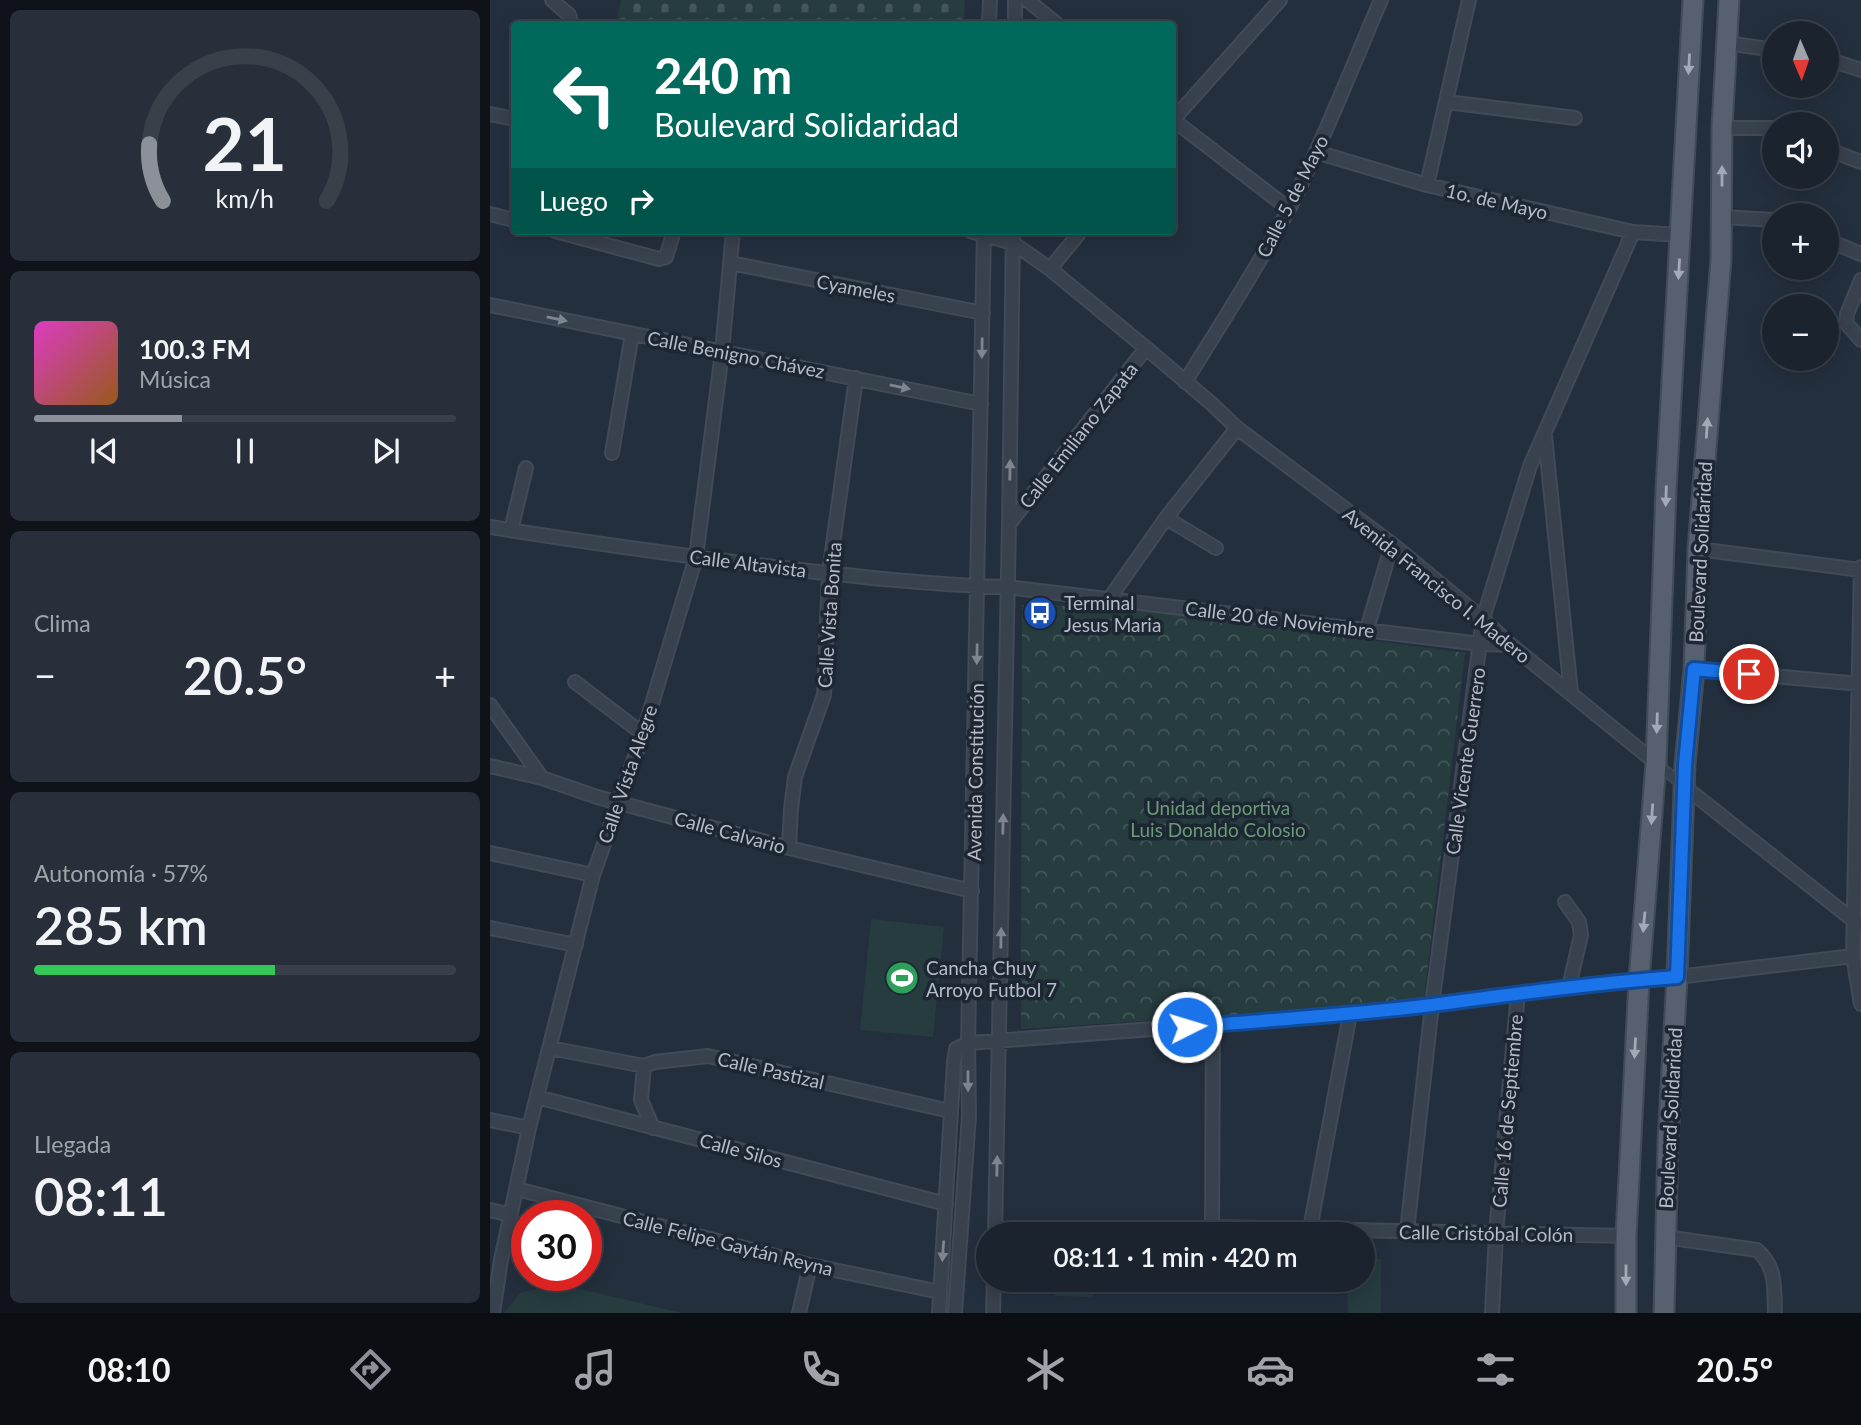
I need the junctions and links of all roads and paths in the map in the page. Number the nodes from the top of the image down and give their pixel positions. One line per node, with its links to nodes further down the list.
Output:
1 (552, 0): 10 (street)
2 (990, 0): 11 (street)
3 (1015, 0): 12 (street)
4 (1027, 0): 13 (street)
5 (1280, 0): 20 (street)
6 (1381, 0): 26 (street, Calle 5 de Mayo)
7 (1469, 0): 18 (street)
8 (1693, 0): 41 (main road, Boulevard Solidaridad, one-way to 41)
9 (1729, 0): 14 (main road, Boulevard Solidaridad)
10 (571, 20)
11 (989, 21)
12 (1015, 21)
13 (1053, 21)
14 (1727, 43): 15 (street); 24 (main road, Boulevard Solidaridad)
15 (1762, 48)
16 (1839, 62): 17 (street)
17 (1861, 70)
18 (1447, 102): 22 (street); 29 (street)
19 (490, 114): 21 (street)
20 (1176, 117)
21 (511, 118)
22 (1574, 118)
23 (1176, 122): 30 (street)
24 (1722, 128): 25 (street); 32 (main road, Boulevard Solidaridad, one-way to 24)
25 (1762, 128)
26 (1316, 152): 29 (street, 1o. de Mayo); 30 (street, Calle 5 de Mayo)
27 (1839, 154): 28 (street)
28 (1861, 162)
29 (1427, 185): 35 (street, 1o. de Mayo)
30 (1289, 209): 55 (street, Calle 5 de Mayo)
31 (490, 214): 33 (street)
32 (1722, 217): 34 (street); 67 (main road, Boulevard Solidaridad, one-way to 32)
33 (511, 219)
34 (1762, 219)
35 (1633, 232): 41 (street, 1o. de Mayo); 58 (street, Calle Vicente Guerrero)
36 (570, 235): 37 (street)
37 (673, 235)
38 (733, 235): 45 (street, Calle Vista Alegre)
39 (984, 235): 49 (street, Avenida Constitución)
40 (1078, 235): 46 (street)
41 (1681, 235): 84 (main road, Boulevard Solidaridad, one-way to 84)
42 (1013, 237): 46 (street, Avenida Francisco I. Madero); 62 (street, Avenida Constitución, one-way to 42)
43 (1839, 245): 44 (street)
44 (1861, 254)
45 (730, 263): 49 (street, Cyameles); 53 (street, Calle Vista Alegre)
46 (1050, 269): 52 (street, Avenida Francisco I. Madero)
47 (1861, 280): 51 (street)
48 (490, 305): 50 (street, Calle Benigno Chávez, one-way to 50)
49 (983, 313): 56 (street, Avenida Constitución, one-way to 56)
50 (632, 334): 53 (street, Calle Benigno Chávez); 59 (street)
51 (1861, 340)
52 (1146, 348): 55 (street, Avenida Francisco I. Madero); 62 (street, Calle Emiliano Zapata)
53 (722, 352): 54 (street, Calle Benigno Chávez); 68 (street, Calle Vista Alegre)
54 (856, 378): 56 (street, Calle Benigno Chávez, one-way to 56); 70 (street, Calle Vista Bonita)
55 (1185, 382): 57 (street, Avenida Francisco I. Madero)
56 (981, 404): 71 (street, Avenida Constitución)
57 (1237, 428): 61 (street); 65 (street, Avenida Francisco I. Madero)
58 (1545, 436): 74 (street, Calle Vicente Guerrero); 81 (street)
59 (612, 453)
60 (526, 468): 64 (street)
61 (1166, 518): 66 (street); 73 (street)
62 (1009, 523): 72 (street, Avenida Constitución)
63 (490, 527): 64 (street, Calle Altavista)
64 (511, 530): 68 (street, Calle Altavista)
65 (1392, 544): 74 (street, Avenida Francisco I. Madero); 75 (street)
66 (1216, 548)
67 (1698, 549): 69 (street); 78 (main road, Boulevard Solidaridad)
68 (696, 557): 70 (street, Calle Altavista); 83 (street, Calle Vista Alegre)
69 (1861, 569): 80 (street)
70 (829, 573): 71 (street, Calle Altavista); 89 (street, Calle Vista Bonita)
71 (978, 586): 72 (street, Calle Altavista); 92 (street, Avenida Constitución, one-way to 92)
72 (1007, 587): 73 (street, Calle 20 de Noviembre); 106 (street, Avenida Constitución, one-way to 72)
73 (1109, 599): 75 (street, Calle 20 de Noviembre)
74 (1483, 619): 76 (street, Calle Vicente Guerrero); 77 (street, Avenida Francisco I. Madero)
75 (1367, 629): 76 (street, Calle 20 de Noviembre)
76 (1481, 643): 77 (street, Calle 20 de Noviembre); 103 (street, Calle Vicente Guerrero)
77 (1510, 645): 81 (street, Avenida Francisco I. Madero)
78 (1694, 669): 80 (street); 87 (main road, Boulevard Solidaridad)
79 (575, 682): 83 (street)
80 (1860, 684): 94 (street)
81 (1572, 693): 84 (street, Avenida Francisco I. Madero)
82 (490, 705): 86 (street)
83 (643, 734): 88 (street, Calle Vista Alegre)
84 (1656, 763): 87 (street, Avenida Francisco I. Madero); 99 (main road, Boulevard Solidaridad, one-way to 99)
85 (490, 766): 86 (street, Calle Calvario)
86 (542, 778): 88 (street, Calle Calvario)
87 (1685, 787): 94 (street, Avenida Francisco I. Madero); 98 (main road, Boulevard Solidaridad)
88 (618, 802): 89 (street, Calle Calvario); 91 (street, Calle Vista Alegre)
89 (789, 848): 92 (street, Calle Calvario)
90 (490, 853): 91 (street)
91 (593, 875): 96 (street, Calle Vista Alegre)
92 (972, 891): 107 (street, Avenida Constitución)
93 (1565, 902): 100 (street)
94 (1858, 924): 97 (street)
95 (490, 928): 96 (street)
96 (576, 945): 108 (street, Calle Vista Alegre)
97 (1853, 956): 98 (street); 102 (street)
98 (1677, 977): 99 (street); 128 (main road, Boulevard Solidaridad)
99 (1639, 980): 100 (street); 127 (main road, Boulevard Solidaridad, one-way to 127)
100 (1569, 987): 101 (street)
101 (1518, 993): 103 (street); 126 (street, Calle 16 de Septiembre)
102 (1861, 1004)
103 (1432, 1005): 104 (street); 125 (street, Calle Vicente Guerrero)
104 (1350, 1014): 105 (street); 123 (street)
105 (1213, 1025): 106 (street); 122 (street, Calle Cristóbal Colón)
106 (1000, 1041): 107 (street); 121 (street, Avenida Constitución, one-way to 106)
107 (968, 1044): 111 (street); 135 (street, Avenida Constitución, one-way to 135)
108 (550, 1048): 109 (street, Calle Pastizal); 110 (street, Calle Vista Alegre)
109 (644, 1066): 111 (street, Calle Pastizal); 114 (street)
110 (537, 1097): 113 (street, Calle Vista Alegre); 114 (street, Calle Silos)
111 (950, 1111): 117 (street)
112 (490, 1120): 113 (street)
113 (529, 1128): 115 (street, Calle Vista Alegre)
114 (653, 1128): 117 (street, Calle Silos)
115 (517, 1189): 116 (street, Calle Vista Alegre); 129 (street, Calle Felipe Gaytán Reyna)
116 (515, 1200)
117 (946, 1203): 130 (street, one-way to 130)
118 (490, 1210): 119 (street)
119 (511, 1215)
120 (511, 1219): 132 (street, Calle Vista Alegre)
121 (995, 1222)
122 (1212, 1222)
123 (1311, 1222)
124 (1375, 1231): 125 (street, Calle Cristóbal Colón)
125 (1407, 1231): 126 (street, Calle Cristóbal Colón)
126 (1496, 1233): 127 (street, Calle Cristóbal Colón); 137 (street, Calle 16 de Septiembre)
127 (1626, 1236): 138 (main road, Boulevard Solidaridad, one-way to 138)
128 (1665, 1237): 139 (main road, Boulevard Solidaridad); 140 (street)
129 (810, 1265): 130 (street, Calle Felipe Gaytán Reyna); 133 (street)
130 (940, 1292): 134 (street)
131 (994, 1292): 136 (street)
132 (493, 1313)
133 (799, 1313)
134 (939, 1313)
135 (955, 1313)
136 (993, 1313)
137 (1492, 1313)
138 (1626, 1313)
139 (1664, 1313)
140 (1775, 1313)

